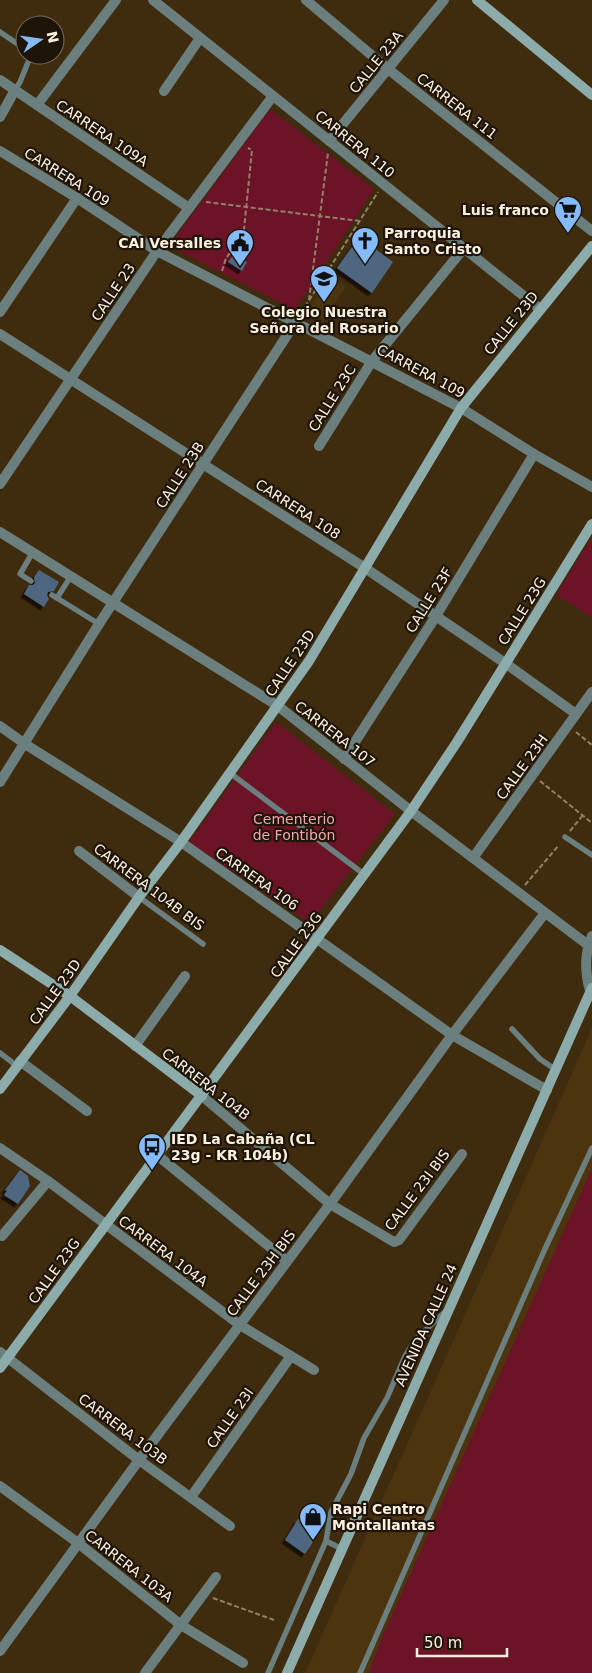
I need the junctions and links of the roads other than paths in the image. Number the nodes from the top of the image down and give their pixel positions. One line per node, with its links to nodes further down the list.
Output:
1 (116, 0): 16 (street)
2 (153, 0): 7 (street, CARRERA 110)
3 (306, 0): 10 (street, CARRERA 111)
4 (444, 0): 10 (street, CALLE 23A)
5 (477, 0): 14 (street)
6 (0, 32): 8 (lane)
7 (200, 38): 13 (street); 15 (street, CARRERA 110)
8 (15, 42)
9 (27, 65): 12 (lane)
10 (388, 70): 18 (street, CALLE 23A); 22 (street, CARRERA 111)
11 (0, 80): 12 (street, CARRERA 109A)
12 (15, 90): 16 (street, CARRERA 109A); 17 (street)
13 (164, 91)
14 (592, 95)
15 (272, 96): 18 (street, CARRERA 110); 21 (street, CALLE 23)
16 (37, 105): 21 (street, CARRERA 109A)
17 (0, 117)
18 (329, 141): 24 (street, CARRERA 110)
19 (0, 151): 20 (street, CARRERA 109)
20 (77, 198): 25 (street, CARRERA 109); 27 (street)
21 (189, 208): 25 (street, CALLE 23)
22 (592, 231)
23 (592, 246): 26 (street, CALLE 23D)
24 (464, 248): 26 (street, CARRERA 110); 30 (street, CALLE 23C)
25 (158, 251): 28 (street, CARRERA 109); 31 (street, CALLE 23)
26 (540, 309): 32 (street, CALLE 23D)
27 (0, 312)
28 (295, 323): 30 (street, CARRERA 109); 35 (street, CALLE 23B)
29 (0, 334): 31 (street, CARRERA 108)
30 (372, 361): 32 (street, CARRERA 109); 33 (street, CALLE 23C)
31 (70, 380): 35 (street, CARRERA 108); 36 (street, CALLE 23)
32 (461, 408): 34 (street, CARRERA 109); 41 (street, CALLE 23D)
33 (319, 446)
34 (534, 454): 37 (street, CARRERA 109); 45 (street, CALLE 23F)
35 (203, 464): 41 (street, CARRERA 108); 44 (street, CALLE 23B)
36 (0, 484)
37 (592, 487)
38 (592, 524): 47 (street, CALLE 23G)
39 (0, 532): 40 (street, CARRERA 107)
40 (33, 552): 42 (street, CARRERA 107); 43 (lane)
41 (365, 568): 45 (street, CARRERA 108); 49 (street, CALLE 23D)
42 (71, 576): 44 (street, CARRERA 107); 46 (lane)
43 (31, 581)
44 (113, 603): 46 (street, CALLE 23B); 49 (street, CARRERA 107)
45 (436, 616): 47 (street, CARRERA 108); 53 (street, CALLE 23F)
46 (99, 624): 52 (street, CALLE 23B)
47 (505, 663): 50 (street, CARRERA 108); 56 (street, CALLE 23G)
48 (592, 692): 50 (street, CALLE 23H)
49 (278, 706): 53 (street, CARRERA 107); 54 (street, CALLE 23D)
50 (576, 714): 61 (street, CALLE 23H)
51 (0, 726): 52 (street, CARRERA 106)
52 (25, 744): 55 (street, CALLE 23B); 58 (street, CARRERA 106)
53 (344, 759): 56 (street, CARRERA 107)
54 (230, 773): 58 (street, CALLE 23D); 62 (lane)
55 (0, 782)
56 (411, 811): 61 (street, CARRERA 107); 62 (street, CALLE 23G)
57 (565, 837): 60 (lane)
58 (181, 842): 63 (street, CALLE 23D); 65 (street, CARRERA 106)
59 (79, 851): 63 (street, CARRERA 104B BIS)
60 (592, 855)
61 (473, 858): 64 (street, CARRERA 107)
62 (365, 874): 65 (street, CALLE 23G)
63 (139, 897): 67 (lane, CARRERA 104B BIS); 71 (street, CALLE 23D)
64 (545, 912): 66 (street, CARRERA 107); 73 (street, CALLE 23H BIS)
65 (318, 939): 73 (street, CARRERA 106); 80 (street, CALLE 23G)
66 (590, 940): 70 (street)
67 (203, 944)
68 (0, 950): 71 (street, CARRERA 104B)
69 (185, 976): 74 (street)
70 (591, 990): 77 (street, AVENIDA CALLE 24)
71 (70, 996): 74 (street, CARRERA 104B); 76 (street, CALLE 23D)
72 (512, 1028): 77 (lane)
73 (452, 1035): 79 (street, CARRERA 106); 87 (street, CALLE 23H BIS)
74 (134, 1046): 80 (street, CARRERA 104B)
75 (0, 1053): 76 (lane)
76 (19, 1063): 78 (street, CALLE 23D); 81 (street)
77 (556, 1070): 79 (street, AVENIDA CALLE 24)
78 (0, 1089)
79 (547, 1090): 92 (street, AVENIDA CALLE 24)
80 (202, 1096): 85 (street, CALLE 23G); 87 (street, CARRERA 104B)
81 (87, 1111)
82 (0, 1148): 86 (street, CARRERA 104A)
83 (592, 1148): 112 (lane)
84 (462, 1154): 90 (street, CALLE 23I BIS)
85 (158, 1155): 88 (street, CALLE 23G); 91 (street)
86 (48, 1181): 88 (street, CARRERA 104A); 89 (street)
87 (330, 1204): 90 (street, CARRERA 104B); 91 (street, CALLE 23H BIS)
88 (105, 1225): 93 (street, CARRERA 104A); 94 (street, CALLE 23G)
89 (2, 1236)
90 (394, 1242)
91 (287, 1261): 93 (street, CALLE 23H BIS)
92 (448, 1309): 102 (lane); 104 (street, AVENIDA CALLE 24)
93 (240, 1325): 95 (street, CARRERA 104A); 98 (street, CALLE 23H BIS)
94 (4, 1355): 96 (street, CALLE 23G); 98 (street, CARRERA 103B)
95 (291, 1356): 97 (street, CARRERA 104A); 100 (street, CALLE 23I)
96 (0, 1368)
97 (314, 1370)
98 (139, 1460): 100 (street, CARRERA 103B); 103 (street, CALLE 23H BIS)
99 (0, 1486): 103 (street, CARRERA 103A)
100 (191, 1497): 101 (street, CARRERA 103B)
101 (230, 1526)
102 (326, 1541): 104 (lane); 110 (lane)
103 (78, 1543): 106 (street, CARRERA 103A); 107 (street, CALLE 23H BIS)
104 (342, 1549): 111 (street, AVENIDA CALLE 24)
105 (216, 1577): 106 (street)
106 (181, 1625): 108 (street, CARRERA 103A); 109 (street)
107 (0, 1651)
108 (243, 1663)
109 (145, 1673)
110 (268, 1673)
111 (286, 1673)
112 (360, 1673)

